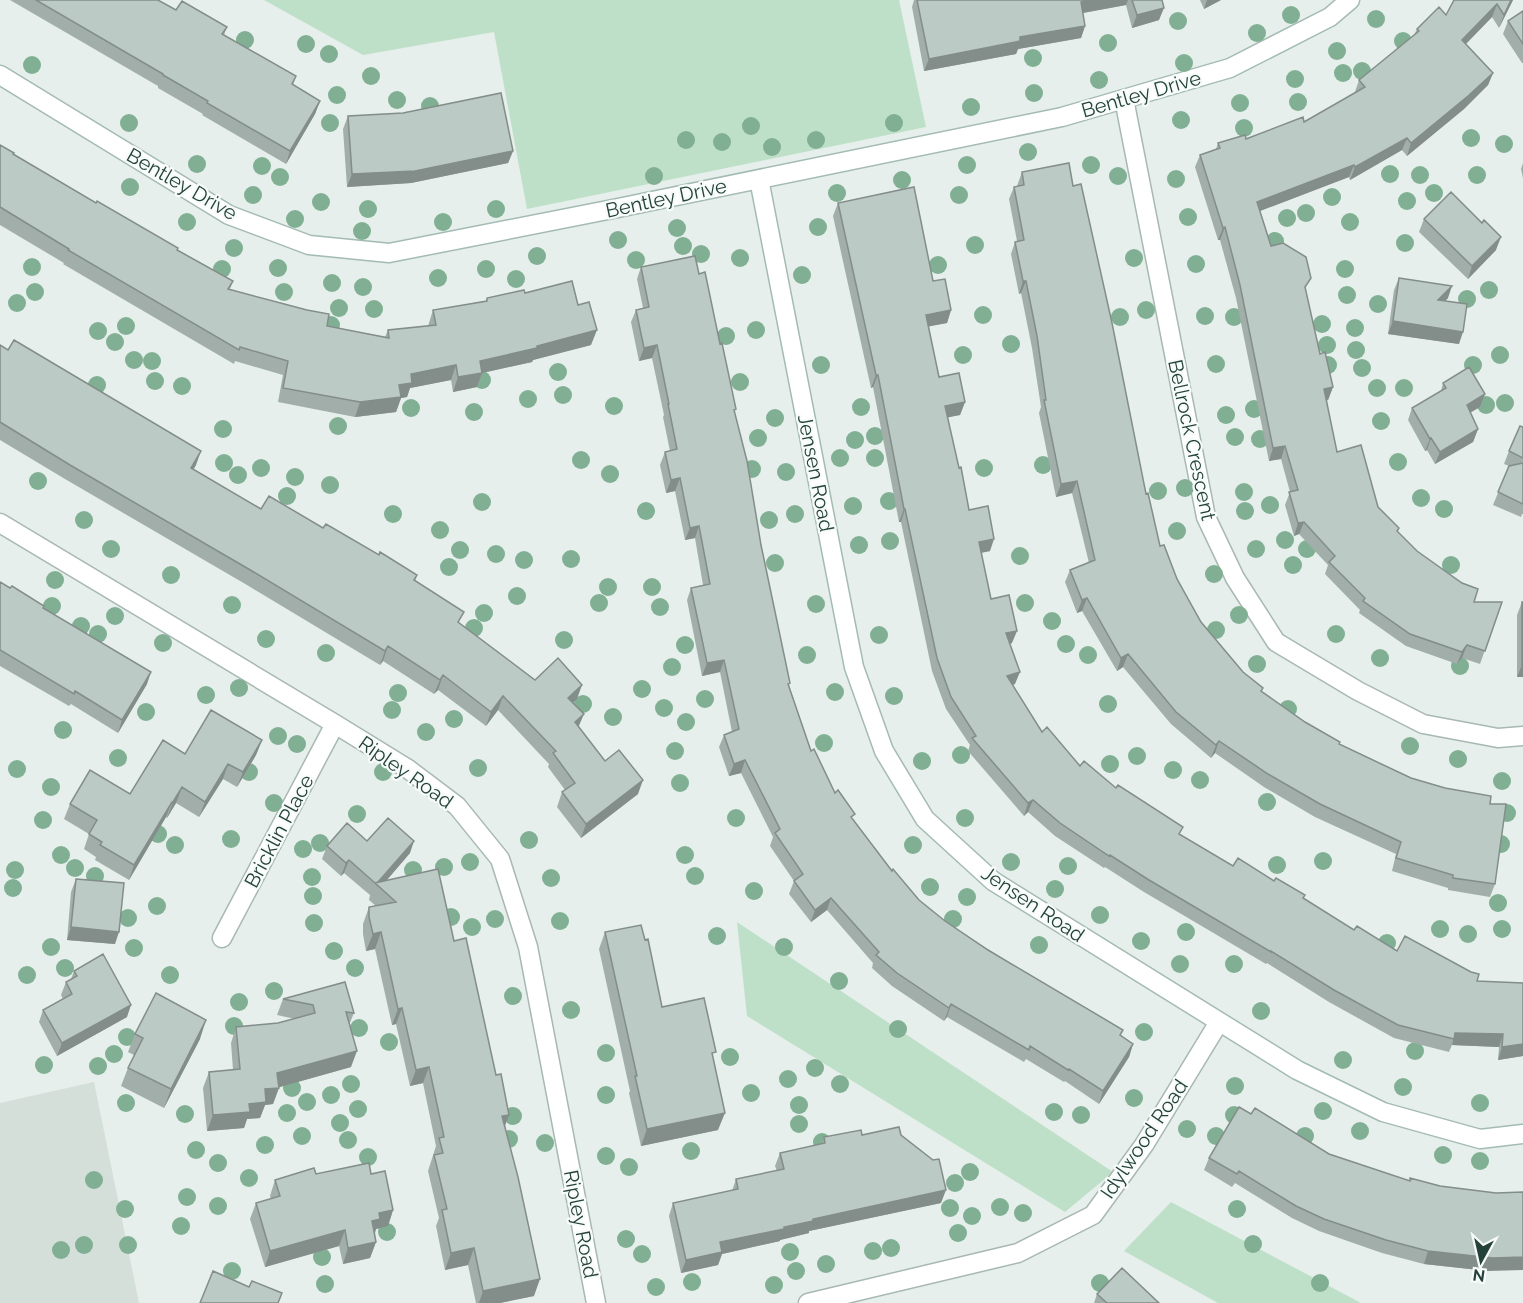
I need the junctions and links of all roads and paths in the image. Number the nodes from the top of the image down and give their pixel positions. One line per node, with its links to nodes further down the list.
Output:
1 (1350, 0): 3 (street, Bentley Drive)
2 (0, 75): 4 (street, Bentley Drive)
3 (1124, 99): 4 (street, Bentley Drive); 7 (street, Bellrock Crescent)
4 (759, 179): 9 (street, Jensen Road)
5 (0, 523): 6 (street, Ripley Road)
6 (335, 724): 8 (street, Bricklin Place); 11 (street, Ripley Road)
7 (1523, 736)
8 (222, 938)
9 (1219, 1022): 10 (street, Jensen Road); 12 (street, Idylwood Road)
10 (1523, 1134)
11 (596, 1303)
12 (808, 1303)

